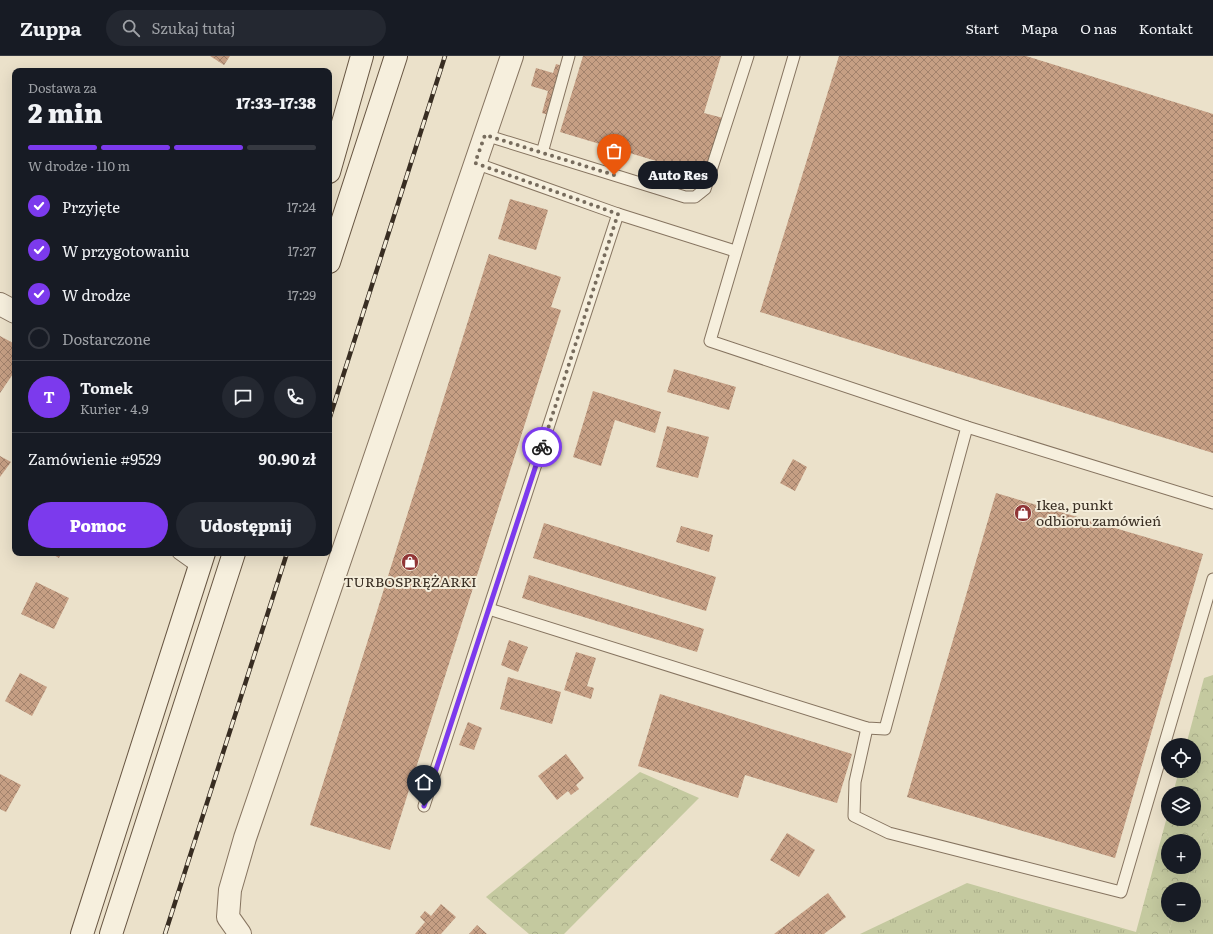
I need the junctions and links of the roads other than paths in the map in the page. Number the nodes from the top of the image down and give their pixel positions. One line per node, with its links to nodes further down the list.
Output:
1 (362, 56): 9 (main road)
2 (396, 56): 13 (main road)
3 (512, 56): 7 (main road)
4 (569, 56): 8 (lane)
5 (748, 56): 8 (lane)
6 (794, 56): 12 (lane)
7 (485, 135): 8 (lane); 10 (main road)
8 (542, 153)
9 (332, 161)
10 (475, 163): 11 (lane); 25 (main road)
11 (618, 214): 12 (lane); 22 (lane)
12 (736, 251): 16 (lane)
13 (332, 253)
14 (0, 304): 15 (main road)
15 (12, 310)
16 (967, 427): 17 (lane); 23 (lane)
17 (1213, 503)
18 (188, 556): 20 (lane)
19 (233, 556): 27 (main road)
20 (201, 560): 26 (main road)
21 (1213, 579): 23 (lane)
22 (489, 608): 23 (lane); 24 (lane)
23 (867, 728)
24 (424, 806)
25 (234, 926)
26 (82, 934)
27 (111, 934)

